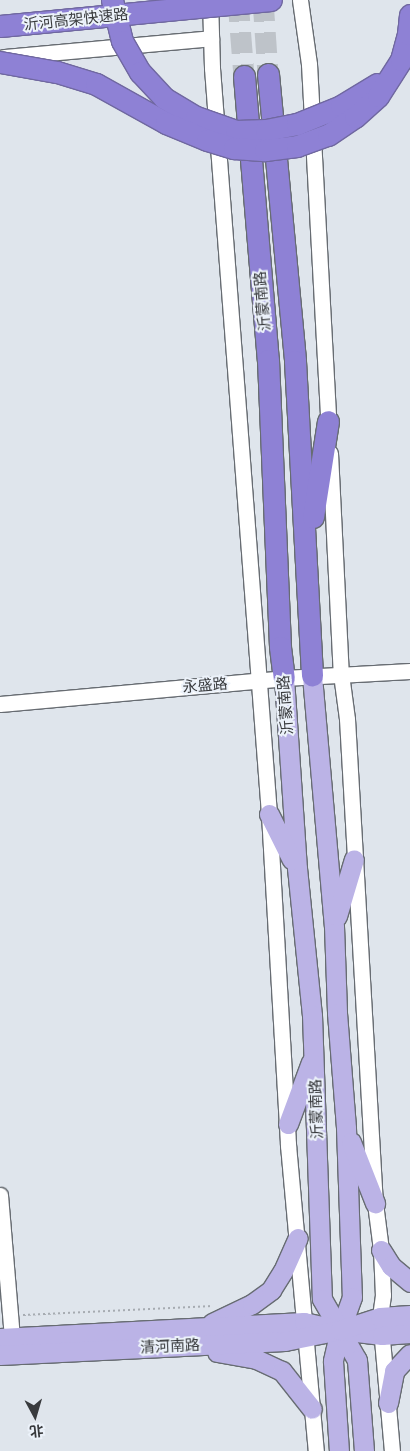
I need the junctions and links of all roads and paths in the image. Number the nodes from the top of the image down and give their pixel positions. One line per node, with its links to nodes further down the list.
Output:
1 (112, 0): 11 (highway, bridge)
2 (236, 0): 5 (main road)
3 (271, 0): 8 (highway, 沂河高架快速路, bridge)
4 (300, 0): 15 (street)
5 (210, 1): 7 (main road); 9 (street)
6 (410, 15): 12 (highway, bridge)
7 (0, 22)
8 (0, 27)
9 (211, 38): 10 (street); 21 (street)
10 (0, 58)
11 (410, 61)
12 (0, 62)
13 (268, 74): 16 (highway, 沂蒙南路)
14 (244, 76): 20 (highway, 沂蒙南路)
15 (328, 421): 16 (highway); 18 (street)
16 (306, 560): 19 (highway, 沂蒙南路)
17 (410, 671): 18 (street, 永盛路)
18 (341, 674): 19 (street, 永盛路); 24 (street)
19 (312, 676): 20 (street, 永盛路); 26 (main road, 沂蒙南路)
20 (284, 678): 21 (street, 永盛路); 25 (main road, 沂蒙南路)
21 (258, 680): 22 (street, 永盛路); 23 (street)
22 (0, 704)
23 (269, 814): 25 (main road); 28 (street)
24 (354, 859): 26 (main road); 31 (street)
25 (297, 868): 27 (main road, 沂蒙南路)
26 (334, 926): 29 (main road, 沂蒙南路)
27 (314, 1054): 28 (main road); 41 (main road, 沂蒙南路)
28 (288, 1124): 32 (street)
29 (346, 1128): 31 (main road); 41 (main road, 沂蒙南路)
30 (0, 1195): 37 (street)
31 (375, 1203): 33 (street)
32 (298, 1238): 39 (main road); 40 (street)
33 (381, 1250): 34 (main road); 38 (street)
34 (410, 1282)
35 (213, 1306): 37 (path)
36 (410, 1314): 38 (main road, 清河南路)
37 (10, 1315): 43 (street)
38 (381, 1326): 41 (main road, 清河南路); 42 (main road, 清河南路); 47 (street)
39 (204, 1327): 40 (main road, 清河南路); 43 (main road, 清河南路)
40 (305, 1330): 41 (main road, 清河南路); 44 (main road, 清河南路); 48 (street)
41 (340, 1330): 50 (main road, 沂蒙南路); 51 (main road, 沂蒙南路)
42 (410, 1334)
43 (6, 1338)
44 (181, 1346): 46 (main road, 清河南路); 48 (main road)
45 (410, 1354): 47 (main road)
46 (0, 1355)
47 (388, 1403): 52 (street)
48 (312, 1409): 49 (street)
49 (316, 1451)
50 (339, 1451)
51 (364, 1451)
52 (392, 1451)

